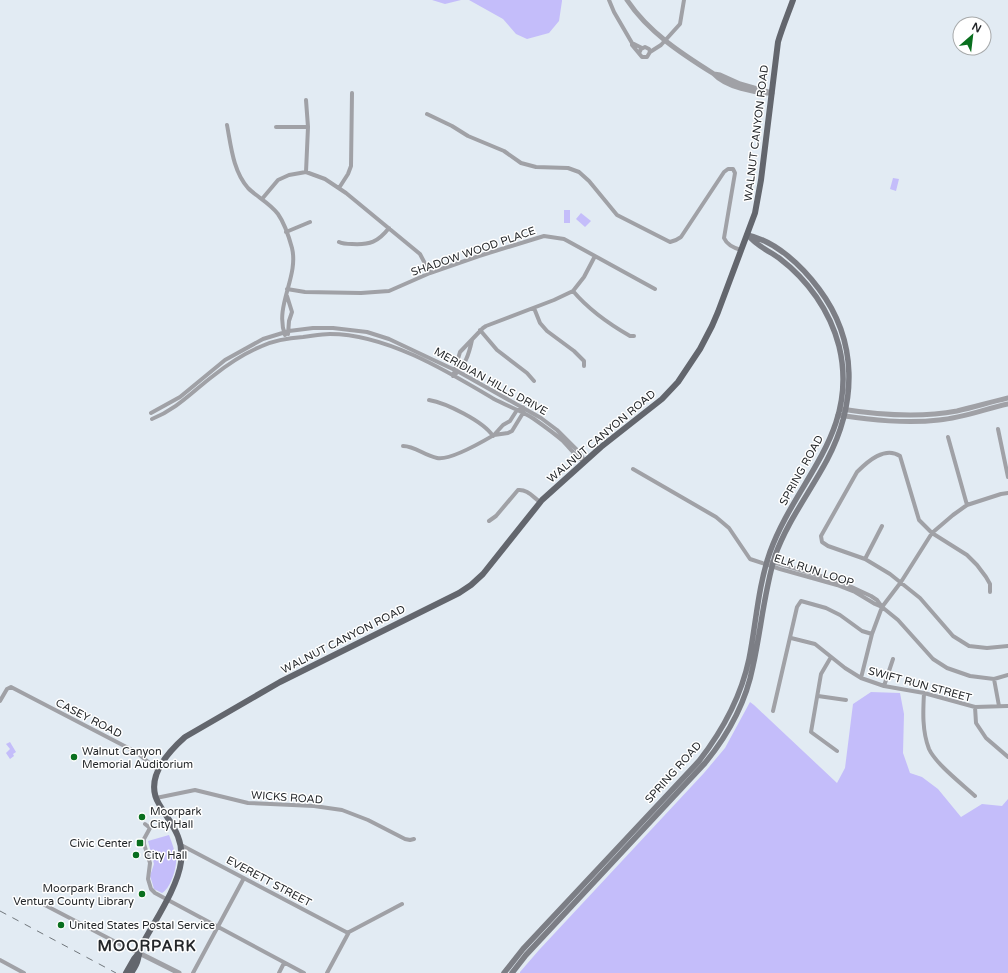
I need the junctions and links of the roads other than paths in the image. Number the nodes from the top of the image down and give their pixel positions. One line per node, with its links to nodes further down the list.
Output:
1 (609, 0): 6 (street)
2 (627, 0): 5 (street)
3 (684, 0): 5 (street)
4 (793, 0): 11 (main road, WALNUT CANYON ROAD)
5 (666, 41): 8 (street); 11 (street)
6 (632, 43): 7 (street); 9 (street)
7 (642, 48): 8 (street); 9 (street)
8 (650, 52): 9 (street)
9 (640, 53)
10 (352, 93): 18 (street)
11 (772, 93): 23 (main road, WALNUT CANYON ROAD)
12 (306, 100): 16 (street)
13 (427, 114): 25 (street)
14 (227, 125): 19 (street)
15 (276, 127): 16 (street)
16 (308, 127): 17 (street)
17 (306, 172): 18 (street); 19 (street)
18 (339, 188): 21 (street)
19 (262, 199): 22 (street)
20 (310, 222): 22 (street)
21 (389, 228): 24 (street); 27 (street)
22 (286, 232): 28 (street)
23 (747, 235): 25 (main road, WALNUT CANYON ROAD); 55 (main road, SPRING ROAD)
24 (339, 242)
25 (741, 250): 63 (main road, WALNUT CANYON ROAD)
26 (595, 256): 27 (street, SHADOW WOOD PLACE); 29 (street, SHADOW WOOD PLACE); 30 (street)
27 (430, 274): 28 (street, SHADOW WOOD PLACE)
28 (287, 289): 31 (street)
29 (655, 289)
30 (573, 291): 34 (street); 37 (street)
31 (287, 296): 32 (street); 33 (street)
32 (284, 306): 33 (street); 36 (street)
33 (291, 306): 36 (street)
34 (534, 308): 35 (street); 43 (street)
35 (480, 330): 39 (street); 47 (street)
36 (286, 332): 38 (street); 42 (street, MERIDIAN HILLS DRIVE); 45 (street, MERIDIAN HILLS DRIVE)
37 (634, 336)
38 (286, 338): 44 (street, MERIDIAN HILLS DRIVE); 46 (street, MERIDIAN HILLS DRIVE)
39 (472, 340): 40 (street); 41 (street)
40 (463, 349): 41 (street); 45 (street)
41 (470, 352): 45 (street)
42 (217, 366): 44 (street); 53 (street, MERIDIAN HILLS DRIVE)
43 (584, 366)
44 (220, 371): 56 (street, MERIDIAN HILLS DRIVE)
45 (457, 371): 46 (street); 51 (street, MERIDIAN HILLS DRIVE)
46 (453, 376): 52 (street, MERIDIAN HILLS DRIVE)
47 (534, 380)
48 (1008, 398): 55 (street)
49 (429, 400): 60 (street)
50 (1008, 404): 55 (street)
51 (523, 407): 52 (street); 54 (street); 63 (street, MERIDIAN HILLS DRIVE)
52 (517, 410): 54 (street, MERIDIAN HILLS DRIVE); 57 (street)
53 (151, 413)
54 (523, 413): 59 (street); 63 (street, MERIDIAN HILLS DRIVE)
55 (842, 413): 73 (main road, SPRING ROAD)
56 (152, 419)
57 (503, 425): 59 (street); 60 (street)
58 (998, 429): 65 (street)
59 (509, 433): 60 (street)
60 (494, 436): 62 (street)
61 (948, 437): 68 (street)
62 (403, 446)
63 (585, 462): 67 (main road, WALNUT CANYON ROAD)
64 (633, 469): 73 (street, ELK RUN LOOP)
65 (1008, 477)
66 (1008, 493): 68 (street)
67 (540, 502): 69 (street); 96 (main road, WALNUT CANYON ROAD)
68 (967, 505): 71 (street)
69 (489, 521)
70 (882, 526): 72 (street)
71 (932, 533): 72 (street); 74 (street); 75 (street)
72 (865, 559): 74 (street)
73 (771, 564): 76 (street, ELK RUN LOOP); 119 (main road, SPRING ROAD); 120 (main road, SPRING ROAD)
74 (901, 582): 76 (street); 79 (street)
75 (990, 592)
76 (882, 607): 77 (street); 84 (street, ELK RUN LOOP)
77 (872, 634): 78 (street); 83 (street)
78 (791, 638): 80 (street, SWIFT RUN STREET); 93 (street)
79 (1008, 646)
80 (831, 657): 83 (street, SWIFT RUN STREET); 87 (street)
81 (893, 659): 85 (street)
82 (1008, 675): 84 (street, ELK RUN LOOP)
83 (861, 678): 85 (street, SWIFT RUN STREET)
84 (994, 679): 90 (street)
85 (884, 686): 86 (street, SWIFT RUN STREET)
86 (924, 693): 92 (street, SWIFT RUN STREET); 97 (street)
87 (818, 696): 88 (street); 94 (street)
88 (846, 700)
89 (0, 701): 96 (street, CASEY ROAD)
90 (999, 706): 91 (street, SWIFT RUN STREET); 92 (street, SWIFT RUN STREET)
91 (1008, 706)
92 (975, 708): 95 (street)
93 (773, 711)
94 (837, 752)
95 (1008, 756)
96 (158, 770): 98 (main road, WALNUT CANYON ROAD)
97 (975, 796)
98 (156, 798): 100 (street, WICKS ROAD); 101 (main road)
99 (145, 824): 103 (street)
100 (414, 839)
101 (181, 845): 102 (street, EVERETT STREET); 103 (main road)
102 (244, 878): 106 (street); 107 (street, EVERETT STREET)
103 (166, 899): 106 (street); 108 (main road)
104 (41, 903): 108 (street)
105 (402, 904): 107 (street)
106 (217, 927): 110 (street); 115 (street)
107 (348, 934): 118 (street)
108 (139, 953): 112 (main road); 113 (main road); 114 (street)
109 (0, 960): 111 (street)
110 (284, 963): 116 (street); 117 (street)
111 (22, 973)
112 (126, 973)
113 (131, 973)
114 (179, 973)
115 (193, 973)
116 (279, 973)
117 (304, 973)
118 (327, 973)
119 (504, 973)
120 (512, 973)

